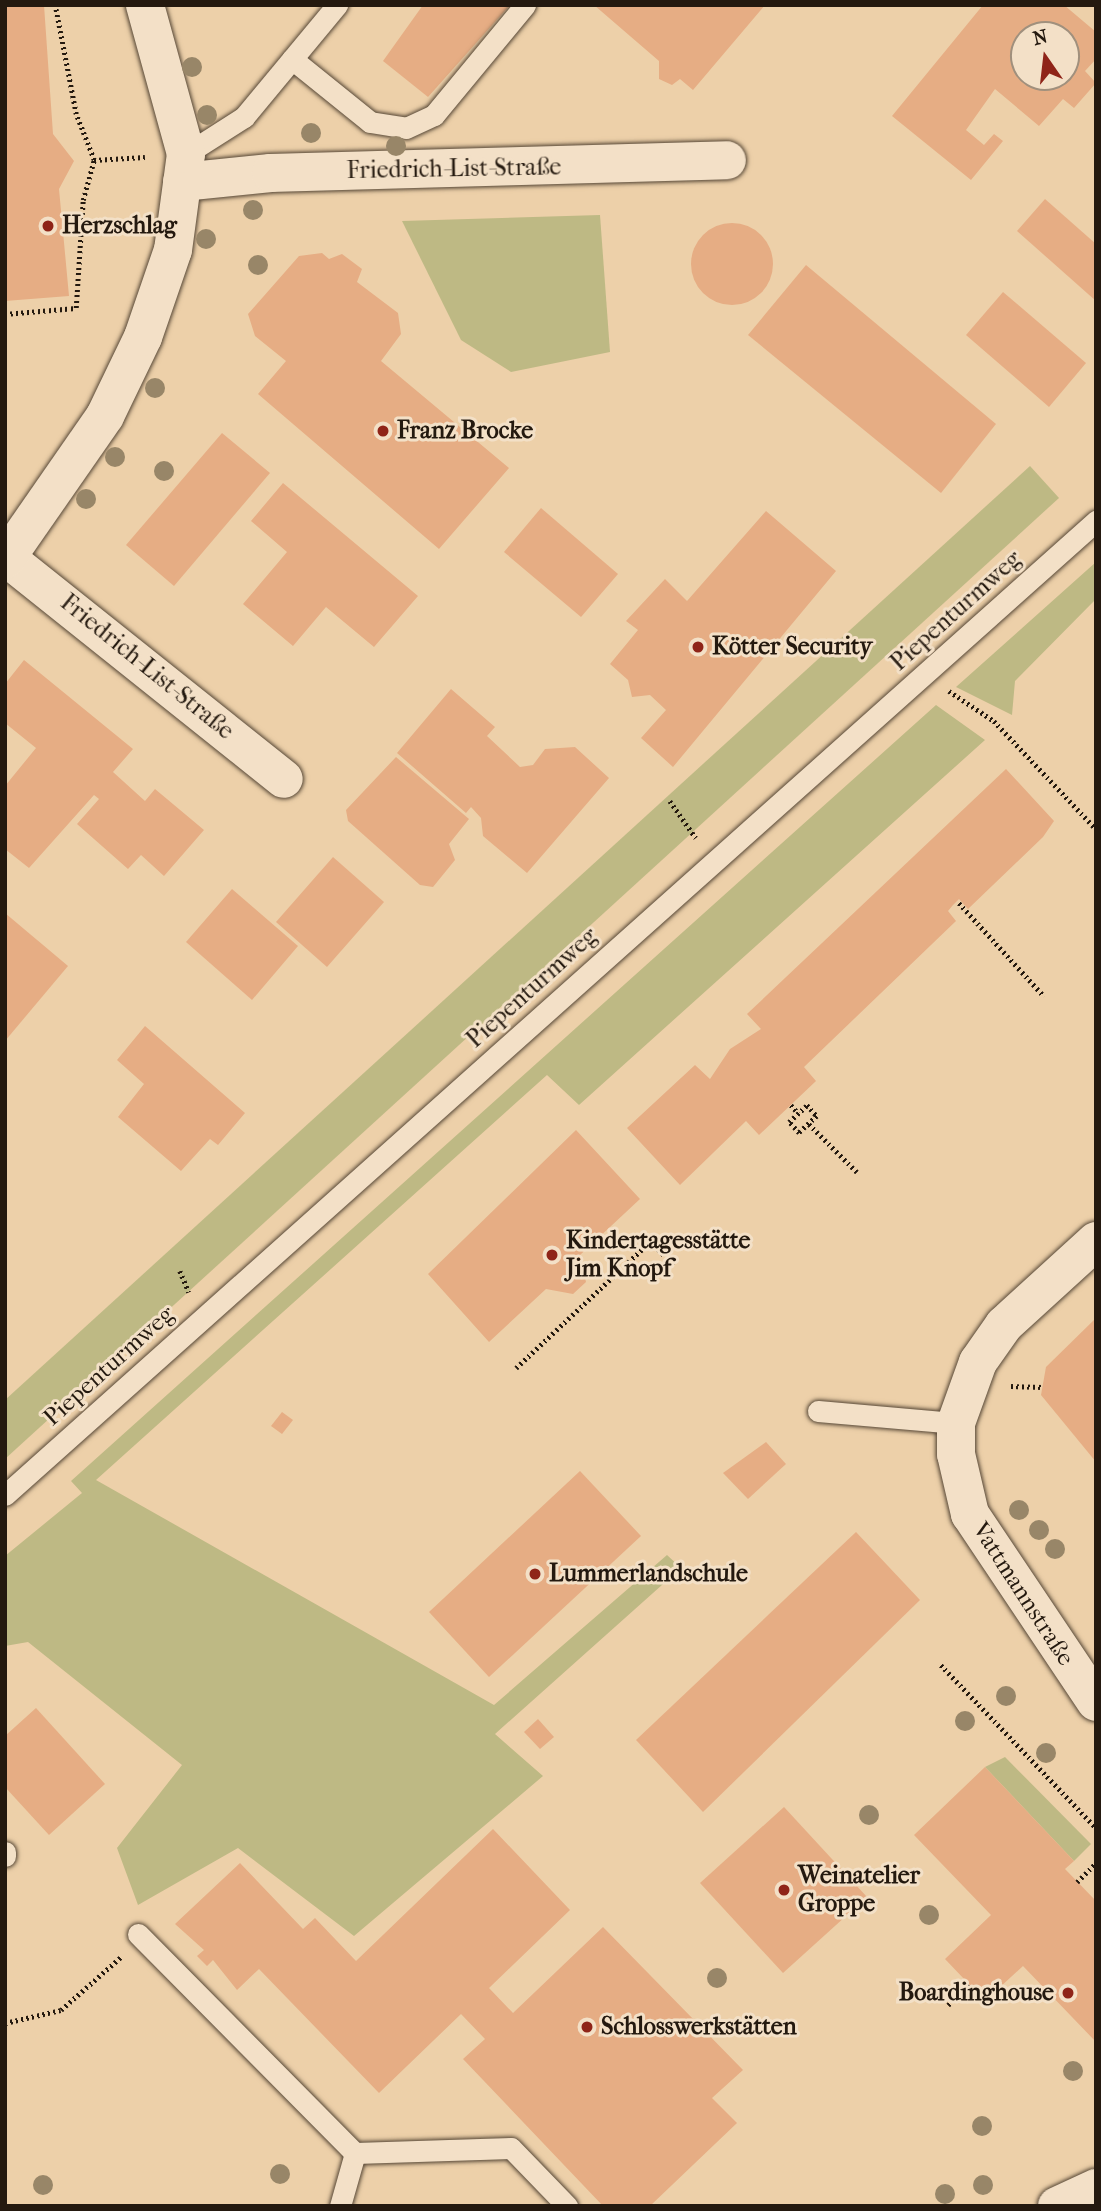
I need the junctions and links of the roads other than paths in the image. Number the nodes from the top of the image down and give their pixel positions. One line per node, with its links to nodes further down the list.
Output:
1 (145, 5): 6 (street, Friedrich-List-Straße)
2 (337, 5): 4 (lane)
3 (525, 5): 4 (lane)
4 (292, 59): 6 (lane)
5 (727, 160): 6 (street, Friedrich-List-Straße)
6 (184, 168): 8 (street, Friedrich-List-Straße)
7 (1096, 521): 13 (lane, Piepenturmweg)
8 (6, 559): 9 (street, Friedrich-List-Straße)
9 (284, 779)
10 (1096, 1241): 12 (street, Vattmannstraße)
11 (818, 1411): 12 (lane)
12 (956, 1423): 14 (street, Vattmannstraße)
13 (5, 1495)
14 (1096, 1702)
15 (138, 1934): 16 (lane)
16 (355, 2153): 18 (lane); 19 (lane)
17 (1096, 2188): 20 (street)
18 (340, 2206)
19 (567, 2206)
20 (1057, 2206)

